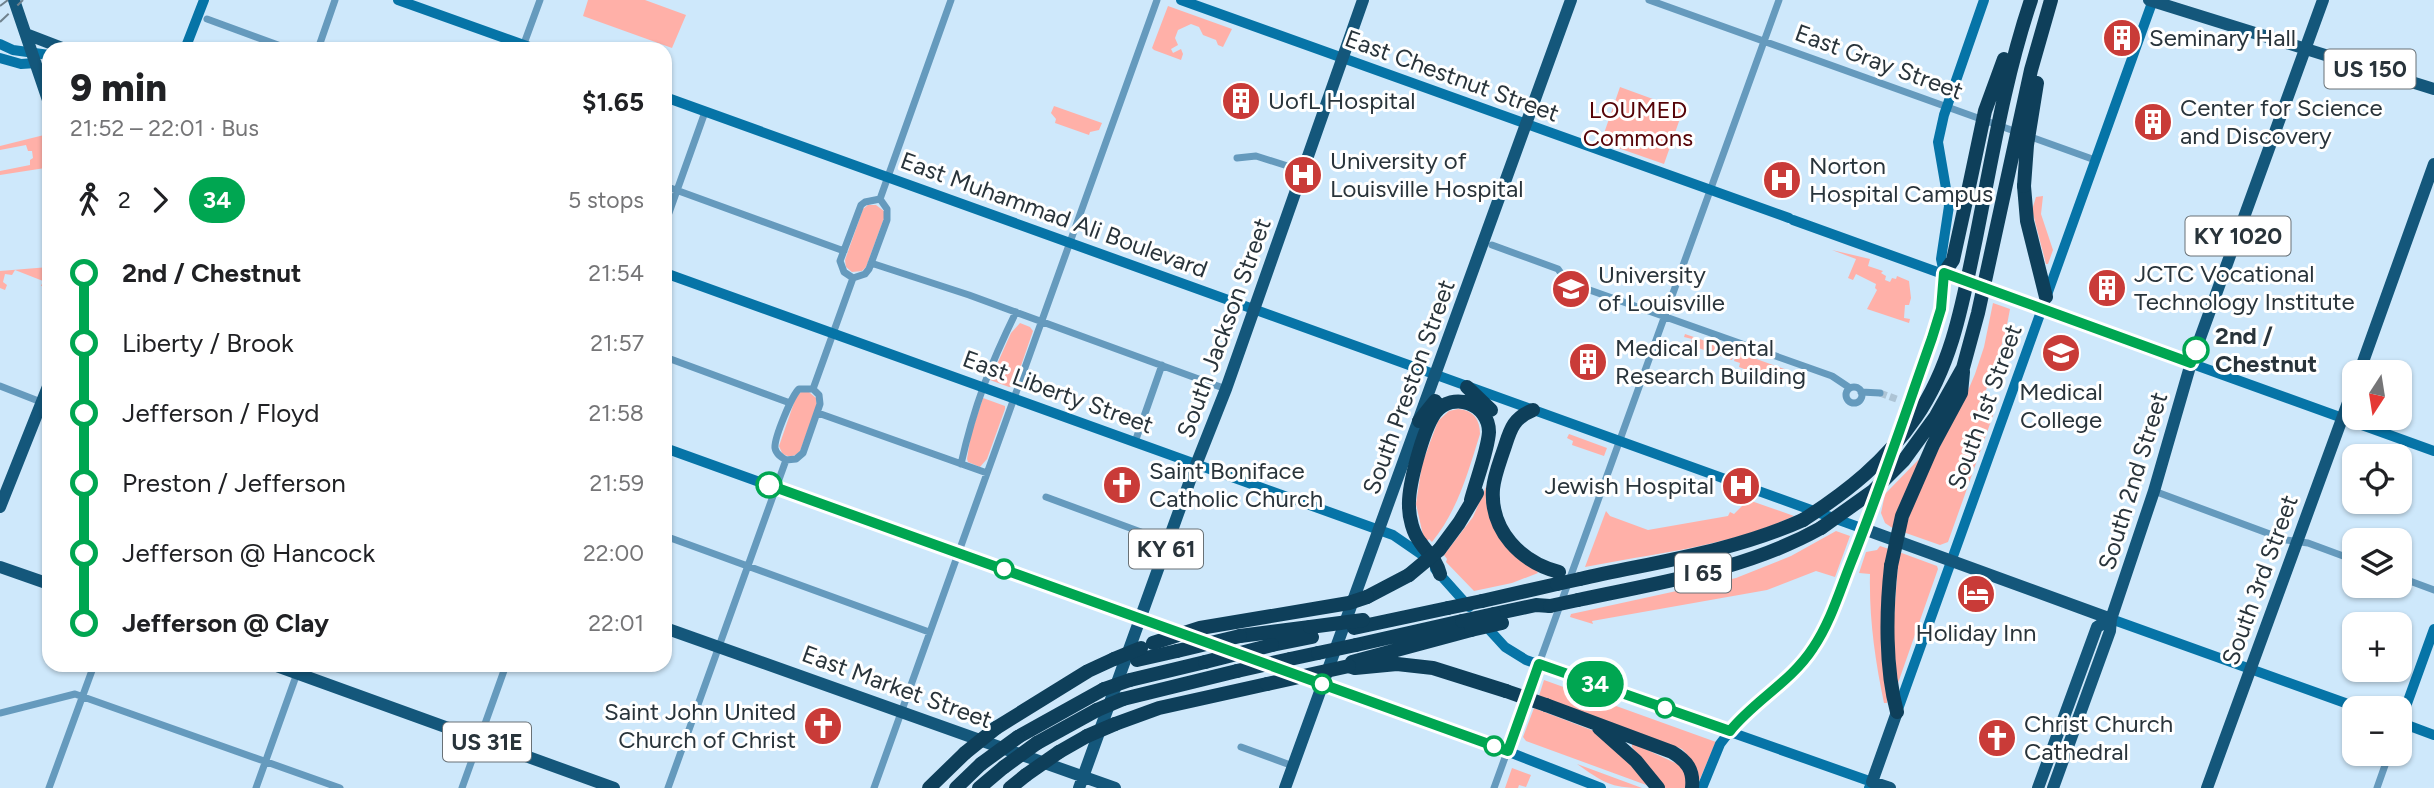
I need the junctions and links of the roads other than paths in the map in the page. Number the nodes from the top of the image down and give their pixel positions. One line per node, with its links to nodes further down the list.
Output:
1 (14, 0): 20 (main road)
2 (204, 0): 19 (street)
3 (335, 0): 26 (street)
4 (398, 0): 27 (street)
5 (540, 0): 28 (street)
6 (951, 0): 45 (street)
7 (1157, 0): 51 (street)
8 (1181, 0): 34 (street, East Chestnut Street)
9 (1363, 0): 34 (main road, South Jackson Street / KY 61)
10 (1571, 0): 40 (main road, South Preston Street)
11 (1649, 0): 21 (street, East Gray Street)
12 (1779, 0): 21 (street)
13 (1984, 0): 38 (street)
14 (2030, 0): 55 (highway, bridge); 112 (highway, I 65, bridge)
15 (2051, 0): 58 (highway, bridge); 68 (highway, I 65, bridge)
16 (2152, 0): 30 (main road, US 150); 42 (street, South 1st Street)
17 (2323, 0): 30 (main road, South 2nd Street / KY 1020)
18 (207, 19): 25 (street)
19 (194, 24): 23 (street); 24 (street)
20 (26, 34): 22 (main road); 32 (main road)
21 (1764, 41): 38 (street, East Gray Street); 47 (street)
22 (47, 42)
23 (181, 42)
24 (188, 42)
25 (270, 42)
26 (320, 42)
27 (510, 42)
28 (525, 42)
29 (0, 44): 32 (street)
30 (2305, 49): 36 (main road, US 150); 66 (main road, South 2nd Street / KY 1020)
31 (42, 56): 32 (street)
32 (34, 57): 33 (street); 35 (main road)
33 (0, 58)
34 (1342, 59): 40 (street, East Chestnut Street); 59 (main road, South Jackson Street / KY 61)
35 (42, 82)
36 (2434, 89)
37 (672, 100): 39 (street, East Muhammad Ali Boulevard)
38 (1947, 107): 42 (street, East Gray Street); 55 (street)
39 (705, 112): 45 (street, East Muhammad Ali Boulevard); 48 (street)
40 (1526, 125): 47 (street, East Chestnut Street); 69 (main road, South Preston Street)
41 (1237, 158): 44 (street)
42 (2095, 160): 58 (street, South 1st Street)
43 (2434, 164): 65 (main road)
44 (1297, 169)
45 (888, 177): 49 (street); 51 (street, East Muhammad Ali Boulevard)
46 (672, 189): 48 (street)
47 (1710, 190): 55 (street, East Chestnut Street); 61 (street)
48 (678, 191): 50 (street); 53 (street)
49 (880, 199): 53 (street); 54 (street)
50 (672, 206)
51 (1070, 243): 59 (street, East Muhammad Ali Boulevard); 62 (street)
52 (1492, 246): 61 (street)
53 (844, 251): 57 (street)
54 (871, 263): 57 (street); 60 (street)
55 (1944, 273): 58 (street, East Chestnut Street); 101 (main road)
56 (672, 276): 63 (street, East Liberty Street)
57 (853, 278): 63 (street)
58 (2044, 303): 66 (street, East Chestnut Street); 108 (street, South 1st Street)
59 (1253, 310): 69 (street, East Muhammad Ali Boulevard); 74 (main road, South Jackson Street / KY 61)
60 (1016, 312): 62 (street); 71 (street)
61 (1665, 316): 75 (street); 89 (street)
62 (1041, 321): 67 (street); 78 (street)
63 (833, 333): 71 (street, East Liberty Street); 73 (street)
64 (672, 360): 81 (street)
65 (2364, 360)
66 (2191, 363): 85 (street, East Chestnut Street); 97 (main road, South 2nd Street / KY 1020)
67 (1161, 365): 74 (street); 88 (street)
68 (1963, 368): 118 (highway, I 65, bridge); 137 (highway, bridge)
69 (1436, 375): 72 (street, East Muhammad Ali Boulevard); 86 (main road, South Preston Street)
70 (0, 386): 79 (street)
71 (981, 387): 78 (street, East Liberty Street); 93 (street)
72 (1468, 387): 80 (highway); 83 (street, East Muhammad Ali Boulevard)
73 (813, 388): 81 (street); 84 (street)
74 (1226, 388): 94 (main road, South Jackson Street / KY 61)
75 (1850, 388): 76 (street); 76 (street)
76 (1861, 391): 77 (street)
77 (1878, 392)
78 (1014, 398): 88 (street, East Liberty Street); 95 (street)
79 (42, 402)
80 (1483, 402): 86 (highway); 99 (highway)
81 (790, 403): 92 (street)
82 (42, 410): 100 (main road)
83 (1533, 410): 89 (street, East Muhammad Ali Boulevard); 112 (highway)
84 (818, 413): 92 (street); 93 (street)
85 (2342, 418): 104 (main road, South 3rd Street)
86 (1419, 421): 102 (main road, South Preston Street)
87 (2374, 430): 91 (street, East Chestnut Street)
88 (1135, 442): 94 (street, East Liberty Street)
89 (1619, 442): 101 (street, East Muhammad Ali Boulevard); 125 (street)
90 (672, 450): 96 (street)
91 (2434, 452)
92 (786, 460): 96 (street)
93 (961, 464): 95 (street)
94 (1196, 464): 102 (street, East Liberty Street); 105 (main road, South Jackson Street / KY 61)
95 (987, 473): 106 (street)
96 (777, 488): 106 (street); 109 (street)
97 (2154, 491): 104 (street); 117 (main road, South 2nd Street / KY 1020)
98 (1046, 496): 105 (street)
99 (1471, 500): 111 (highway); 124 (highway, bridge)
100 (0, 506)
101 (1864, 529): 108 (main road); 141 (street)
102 (1379, 530): 111 (street, East Liberty Street); 132 (main road, South Preston Street)
103 (672, 539): 109 (street)
104 (2296, 541): 107 (street); 127 (main road, South 3rd Street)
105 (1168, 542): 116 (main road, South Jackson Street / KY 61)
106 (958, 552): 116 (street); 121 (street)
107 (2342, 556)
108 (1952, 561): 117 (main road); 137 (street, South 1st Street)
109 (748, 566): 121 (street); 123 (street)
110 (0, 567): 113 (main road)
111 (1440, 573): 125 (street, East Liberty Street)
112 (1558, 578): 122 (highway, I 65, bridge)
113 (42, 582)
114 (2412, 582): 115 (street)
115 (2434, 590)
116 (1140, 618): 132 (street); 149 (main road, South Jackson Street / KY 61)
117 (2111, 620): 127 (street); 170 (main road, South 2nd Street / KY 1020); 171 (main road, South 2nd Street / KY 1020)
118 (1466, 626): 126 (highway); 160 (highway, I 65, bridge)
119 (2434, 629): 134 (street)
120 (672, 630): 123 (main road, East Market Street)
121 (929, 632): 136 (street)
122 (1311, 632): 124 (highway, bridge); 159 (highway, I 65, bridge)
123 (719, 646): 136 (main road, East Market Street); 156 (street)
124 (1143, 650): 158 (highway, bridge)
125 (1539, 664): 141 (street, East Liberty Street); 145 (street)
126 (1349, 666): 139 (highway, bridge); 161 (highway, bridge)
127 (2250, 668): 135 (street); 172 (main road, South 3rd Street)
128 (92, 672): 133 (street)
129 (297, 672): 146 (street)
130 (306, 672): 143 (main road, US 31E)
131 (504, 672): 143 (street)
132 (1322, 684): 145 (street); 147 (main road, South Preston Street)
133 (83, 696): 138 (street); 146 (street); 151 (street)
134 (2410, 696)
135 (2342, 702)
136 (900, 712): 149 (main road, East Market Street); 157 (street)
137 (1897, 712): 150 (main road, South 1st Street)
138 (0, 713)
139 (1593, 723): 166 (highway); 167 (highway)
140 (2412, 728): 142 (street)
141 (1730, 731): 150 (street, East Liberty Street); 168 (street)
142 (2434, 735)
143 (480, 739): 154 (street); 155 (main road, US 31E)
144 (1241, 747): 147 (street)
145 (1508, 751): 164 (street); 165 (street)
146 (265, 761): 152 (street); 153 (street)
147 (1293, 766): 163 (main road, South Preston Street)
148 (2385, 766): 173 (street)
149 (1081, 782): 162 (main road, East Market Street)
150 (1871, 785): 169 (main road)
151 (49, 788)
152 (256, 788)
153 (340, 788)
154 (462, 788)
155 (614, 788)
156 (668, 788)
157 (874, 788)
158 (929, 788)
159 (956, 788)
160 (979, 788)
161 (1010, 788)
162 (1115, 788)
163 (1285, 788)
164 (1494, 788)
165 (1601, 788)
166 (1658, 788)
167 (1692, 788)
168 (1702, 788)
169 (1890, 788)
170 (2038, 788)
171 (2053, 788)
172 (2207, 788)
173 (2377, 788)

